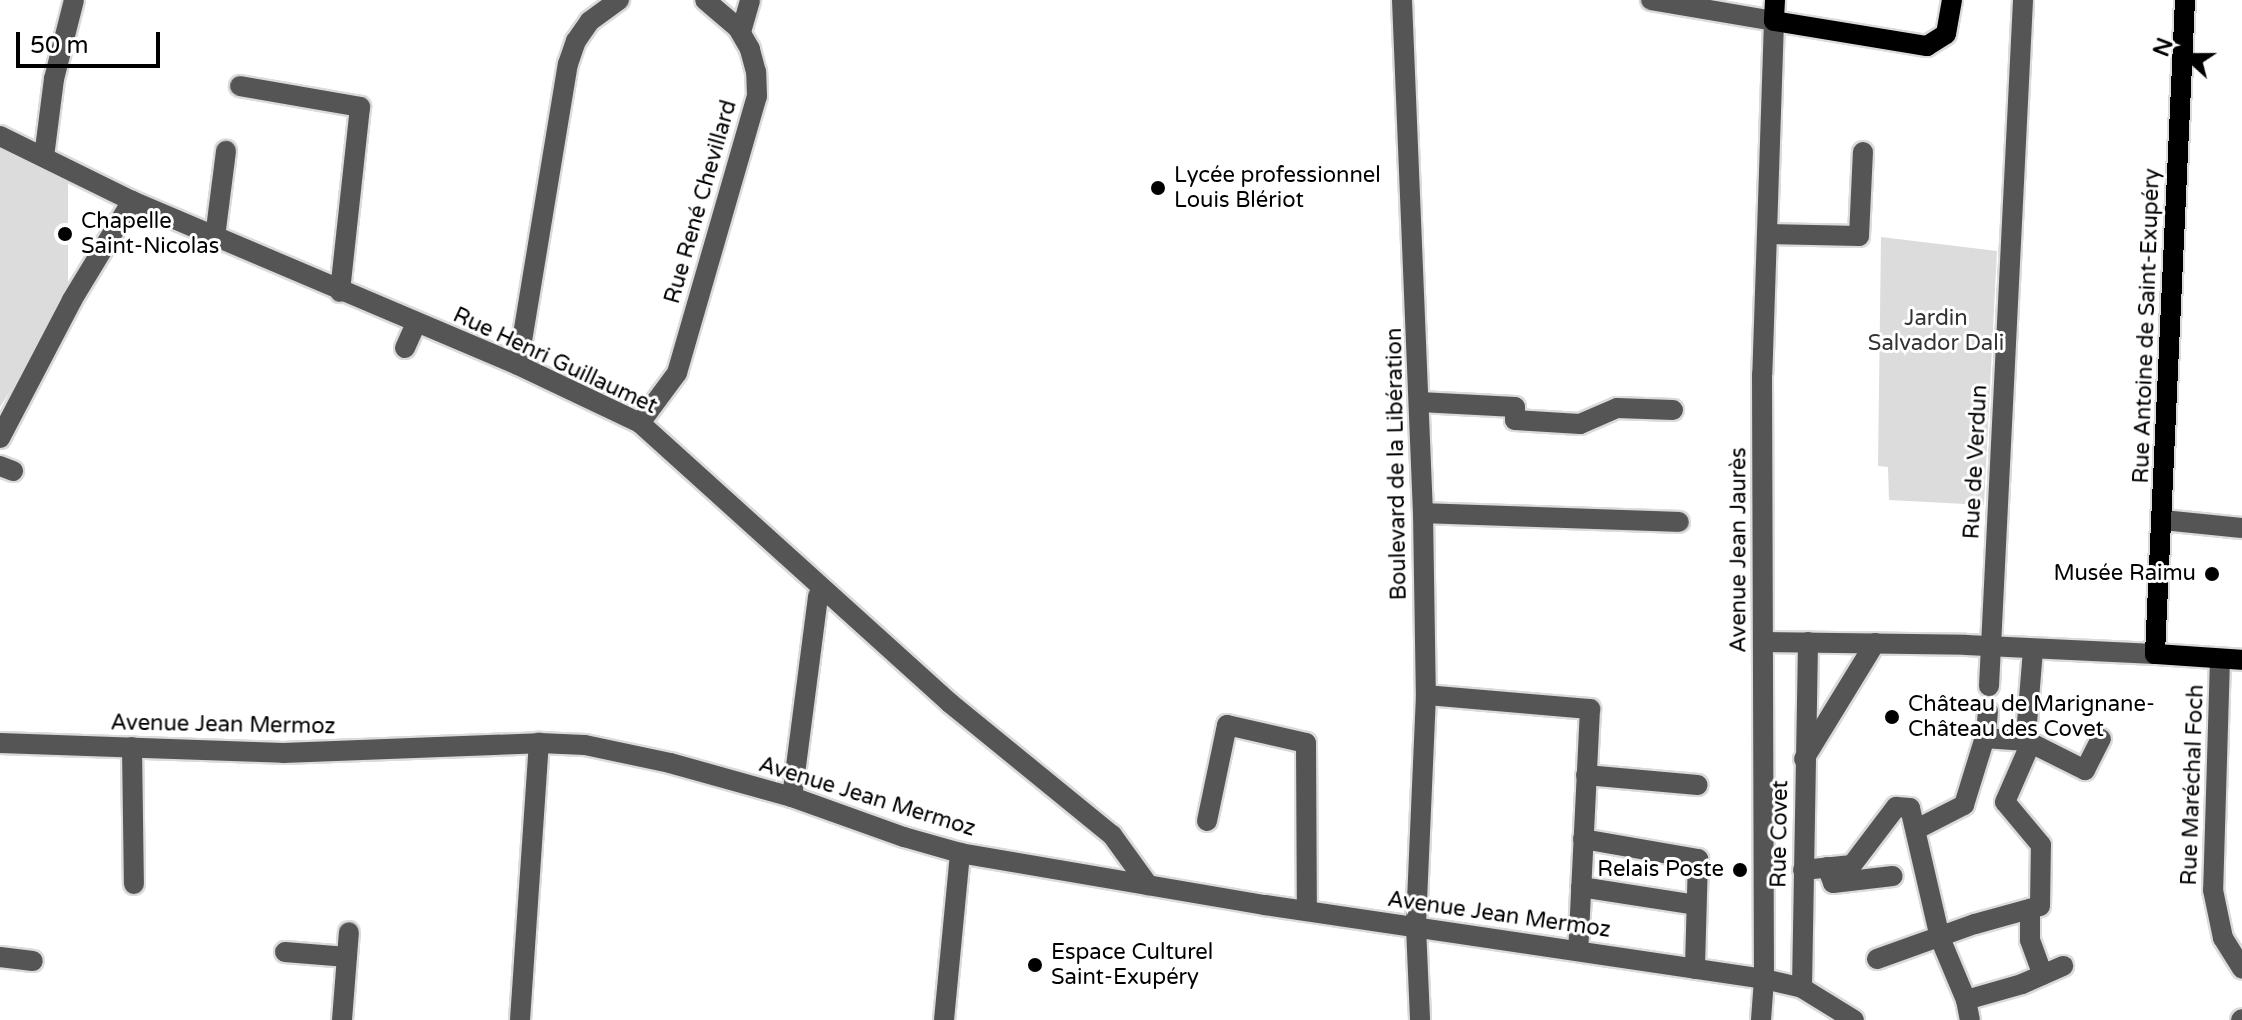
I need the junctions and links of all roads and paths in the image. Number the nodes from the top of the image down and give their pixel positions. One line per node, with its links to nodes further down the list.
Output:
1 (74, 0): 17 (street)
2 (705, 0): 12 (street, Rue René Chevillard)
3 (750, 0): 12 (street)
4 (1402, 0): 25 (street, Boulevard de la Libération)
5 (1651, 0): 11 (street)
6 (1775, 0): 11 (main road)
7 (1952, 0): 11 (main road)
8 (2023, 0): 37 (street, Rue de Verdun)
9 (2185, 0): 30 (main road, Rue Antoine de Saint-Exupéry)
10 (614, 2): 24 (street)
11 (1774, 21): 19 (street, Avenue Jean Jaurès)
12 (741, 32): 27 (street, Rue René Chevillard)
13 (240, 86): 21 (street)
14 (0, 136): 17 (street, Rue Henri Guillaumet)
15 (226, 151): 20 (street)
16 (1863, 152): 19 (street)
17 (44, 157): 18 (street, Rue Henri Guillaumet)
18 (132, 201): 20 (street, Rue Henri Guillaumet); 28 (street)
19 (1767, 234): 34 (street, Avenue Jean Jaurès)
20 (215, 237): 21 (street, Rue Henri Guillaumet)
21 (340, 292): 22 (street, Rue Henri Guillaumet)
22 (416, 323): 23 (street); 24 (street, Rue Henri Guillaumet)
23 (405, 348)
24 (518, 365): 27 (street, Rue Henri Guillaumet)
25 (1420, 402): 26 (street); 29 (street, Boulevard de la Libération)
26 (1673, 410)
27 (640, 423): 63 (street, Rue Henri Guillaumet)
28 (0, 438)
29 (1423, 513): 31 (street); 43 (street, Boulevard de la Libération)
30 (2163, 520): 32 (street); 39 (main road, Rue Antoine de Saint-Exupéry)
31 (1679, 522)
32 (2242, 528)
33 (818, 596): 54 (street)
34 (1763, 642): 35 (street); 81 (street, Avenue Jean Jaurès)
35 (1808, 642): 36 (street); 51 (street, Rue Covet)
36 (1875, 643): 37 (street); 51 (street)
37 (1991, 646): 38 (street); 42 (street, Rue de Verdun)
38 (2033, 649): 39 (street); 47 (street)
39 (2155, 654): 40 (main road)
40 (2220, 659): 41 (main road); 77 (street, Rue Maréchal Foch)
41 (2242, 660)
42 (1989, 686)
43 (1426, 695): 52 (street); 68 (street, Boulevard de la Libération)
44 (1988, 711): 45 (street)
45 (1984, 738): 47 (street); 56 (street)
46 (2101, 739): 47 (street)
47 (2027, 741): 66 (street)
48 (0, 743): 50 (street, Avenue Jean Mermoz)
49 (539, 743): 50 (street, Avenue Jean Mermoz); 54 (street, Avenue Jean Mermoz); 85 (street)
50 (132, 747): 62 (street)
51 (1804, 759): 60 (street, Rue Covet)
52 (1586, 775): 53 (street); 57 (street)
53 (1698, 785)
54 (792, 797): 58 (street, Avenue Jean Mermoz)
55 (1207, 821): 67 (street)
56 (1917, 829): 59 (street); 70 (street)
57 (1583, 839): 64 (street); 65 (street)
58 (960, 853): 63 (street, Avenue Jean Mermoz); 86 (street)
59 (1827, 867): 60 (street); 61 (street)
60 (1803, 870): 82 (street, Rue Covet)
61 (1893, 876)
62 (134, 884)
63 (1148, 885): 67 (street, Avenue Jean Mermoz)
64 (1581, 887): 65 (street); 71 (street)
65 (1696, 905): 79 (street)
66 (2035, 908): 70 (street); 80 (street)
67 (1307, 911): 68 (street, Avenue Jean Mermoz)
68 (1416, 927): 71 (street, Avenue Jean Mermoz); 87 (street, Boulevard de la Libération)
69 (349, 932): 74 (street)
70 (1940, 938): 75 (street); 83 (street)
71 (1578, 951): 79 (street, Avenue Jean Mermoz)
72 (285, 952): 74 (street)
73 (0, 957): 76 (street)
74 (347, 957): 84 (street)
75 (1877, 959)
76 (33, 961)
77 (2237, 963)
78 (2063, 966): 80 (street)
79 (1695, 969): 81 (street, Avenue Jean Mermoz)
80 (2043, 975): 83 (street)
81 (1764, 979): 82 (street); 88 (street, Avenue Jean Jaurès)
82 (1802, 988): 89 (street)
83 (1968, 1010)
84 (342, 1020)
85 (520, 1020)
86 (944, 1020)
87 (1420, 1020)
88 (1761, 1020)
89 (1854, 1020)

